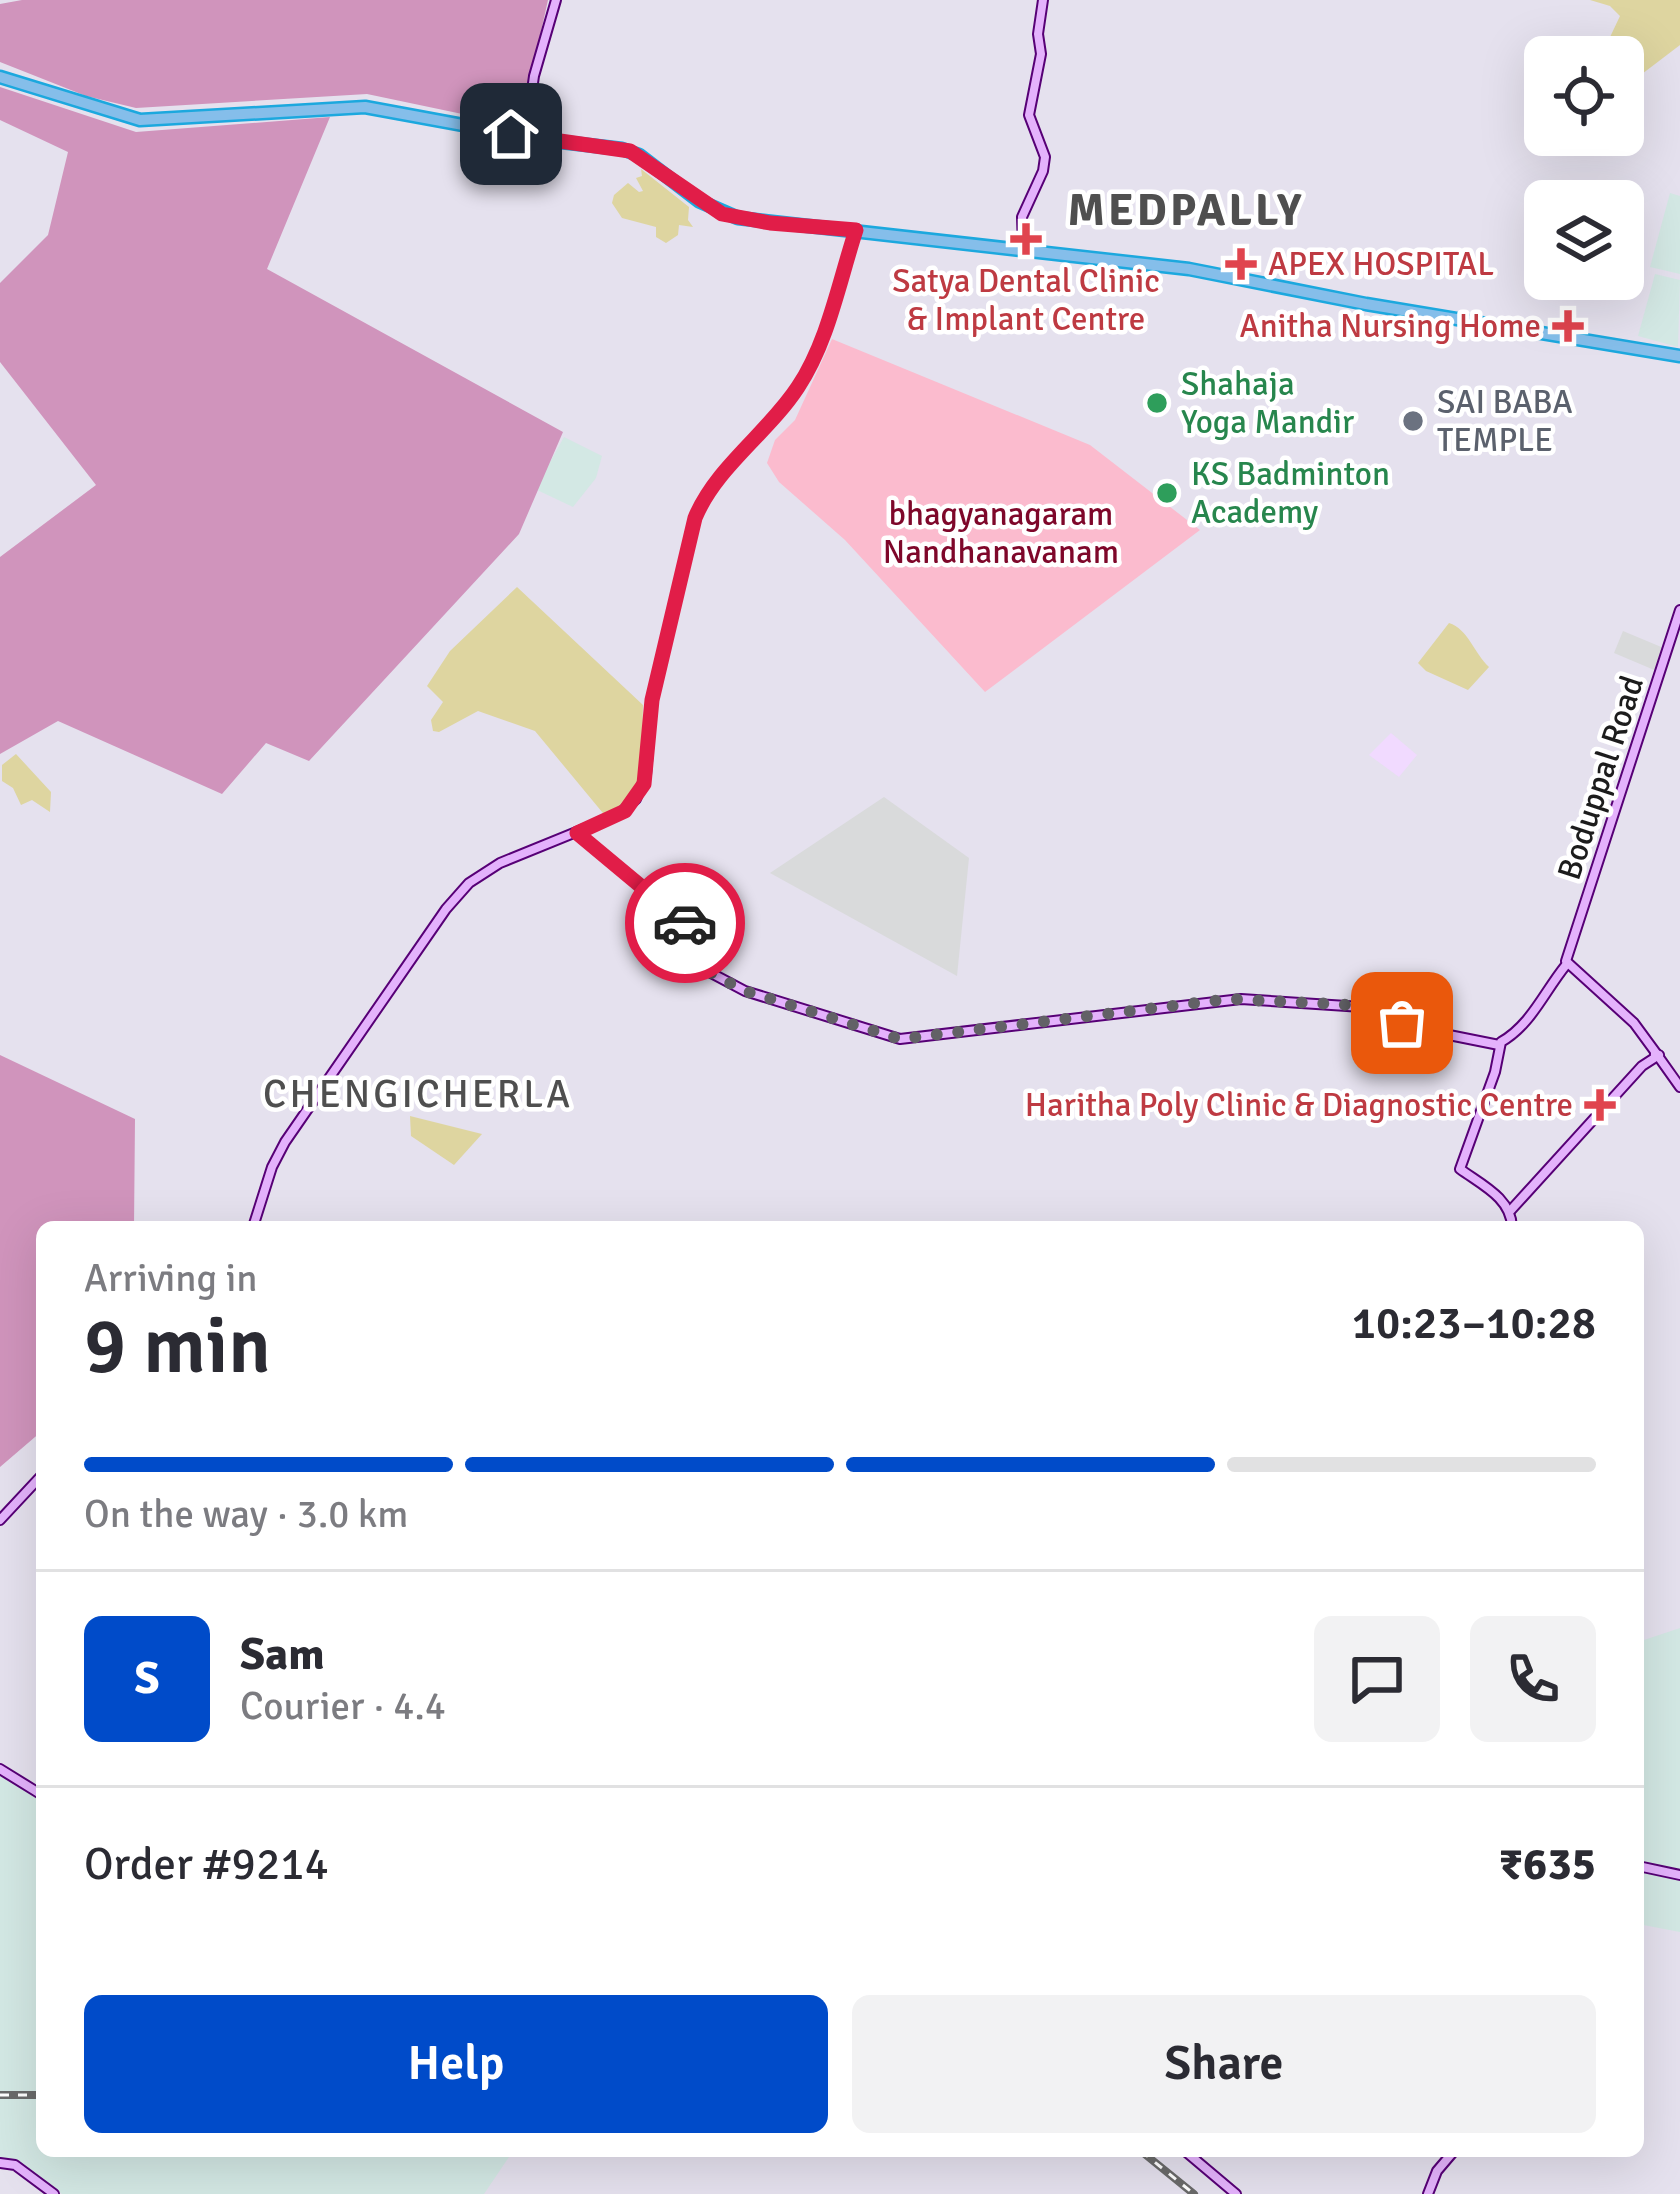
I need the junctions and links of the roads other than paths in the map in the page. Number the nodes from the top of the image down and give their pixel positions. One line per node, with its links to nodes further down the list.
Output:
1 (556, 0): 4 (street)
2 (1043, 0): 8 (street)
3 (0, 76): 4 (highway); 5 (highway)
4 (526, 134): 5 (highway)
5 (739, 217): 6 (highway)
6 (856, 229): 7 (highway); 13 (street)
7 (904, 235): 8 (highway); 9 (highway)
8 (1023, 249): 9 (highway)
9 (1142, 262): 10 (highway)
10 (1680, 355)
11 (1680, 610): 14 (street, Boduppal Road)
12 (1680, 620): 14 (street, Boduppal Road)
13 (577, 833): 15 (street); 19 (street)
14 (1567, 963): 15 (street, Boduppal Road); 16 (street)
15 (1499, 1046): 18 (street, Boduppal Road)
16 (1656, 1055): 17 (street); 18 (street)
17 (1680, 1087)
18 (1511, 1211): 20 (street)
19 (257, 1221)
20 (1512, 1221)
21 (36, 1482): 22 (street)
22 (0, 1520)
23 (0, 1767): 24 (street)
24 (36, 1788)
25 (1644, 1867): 26 (street)
26 (1680, 1875)
27 (1192, 2157): 31 (street)
28 (1449, 2157): 32 (street)
29 (0, 2163): 30 (street)
30 (54, 2194)
31 (1236, 2194)
32 (1428, 2194)

